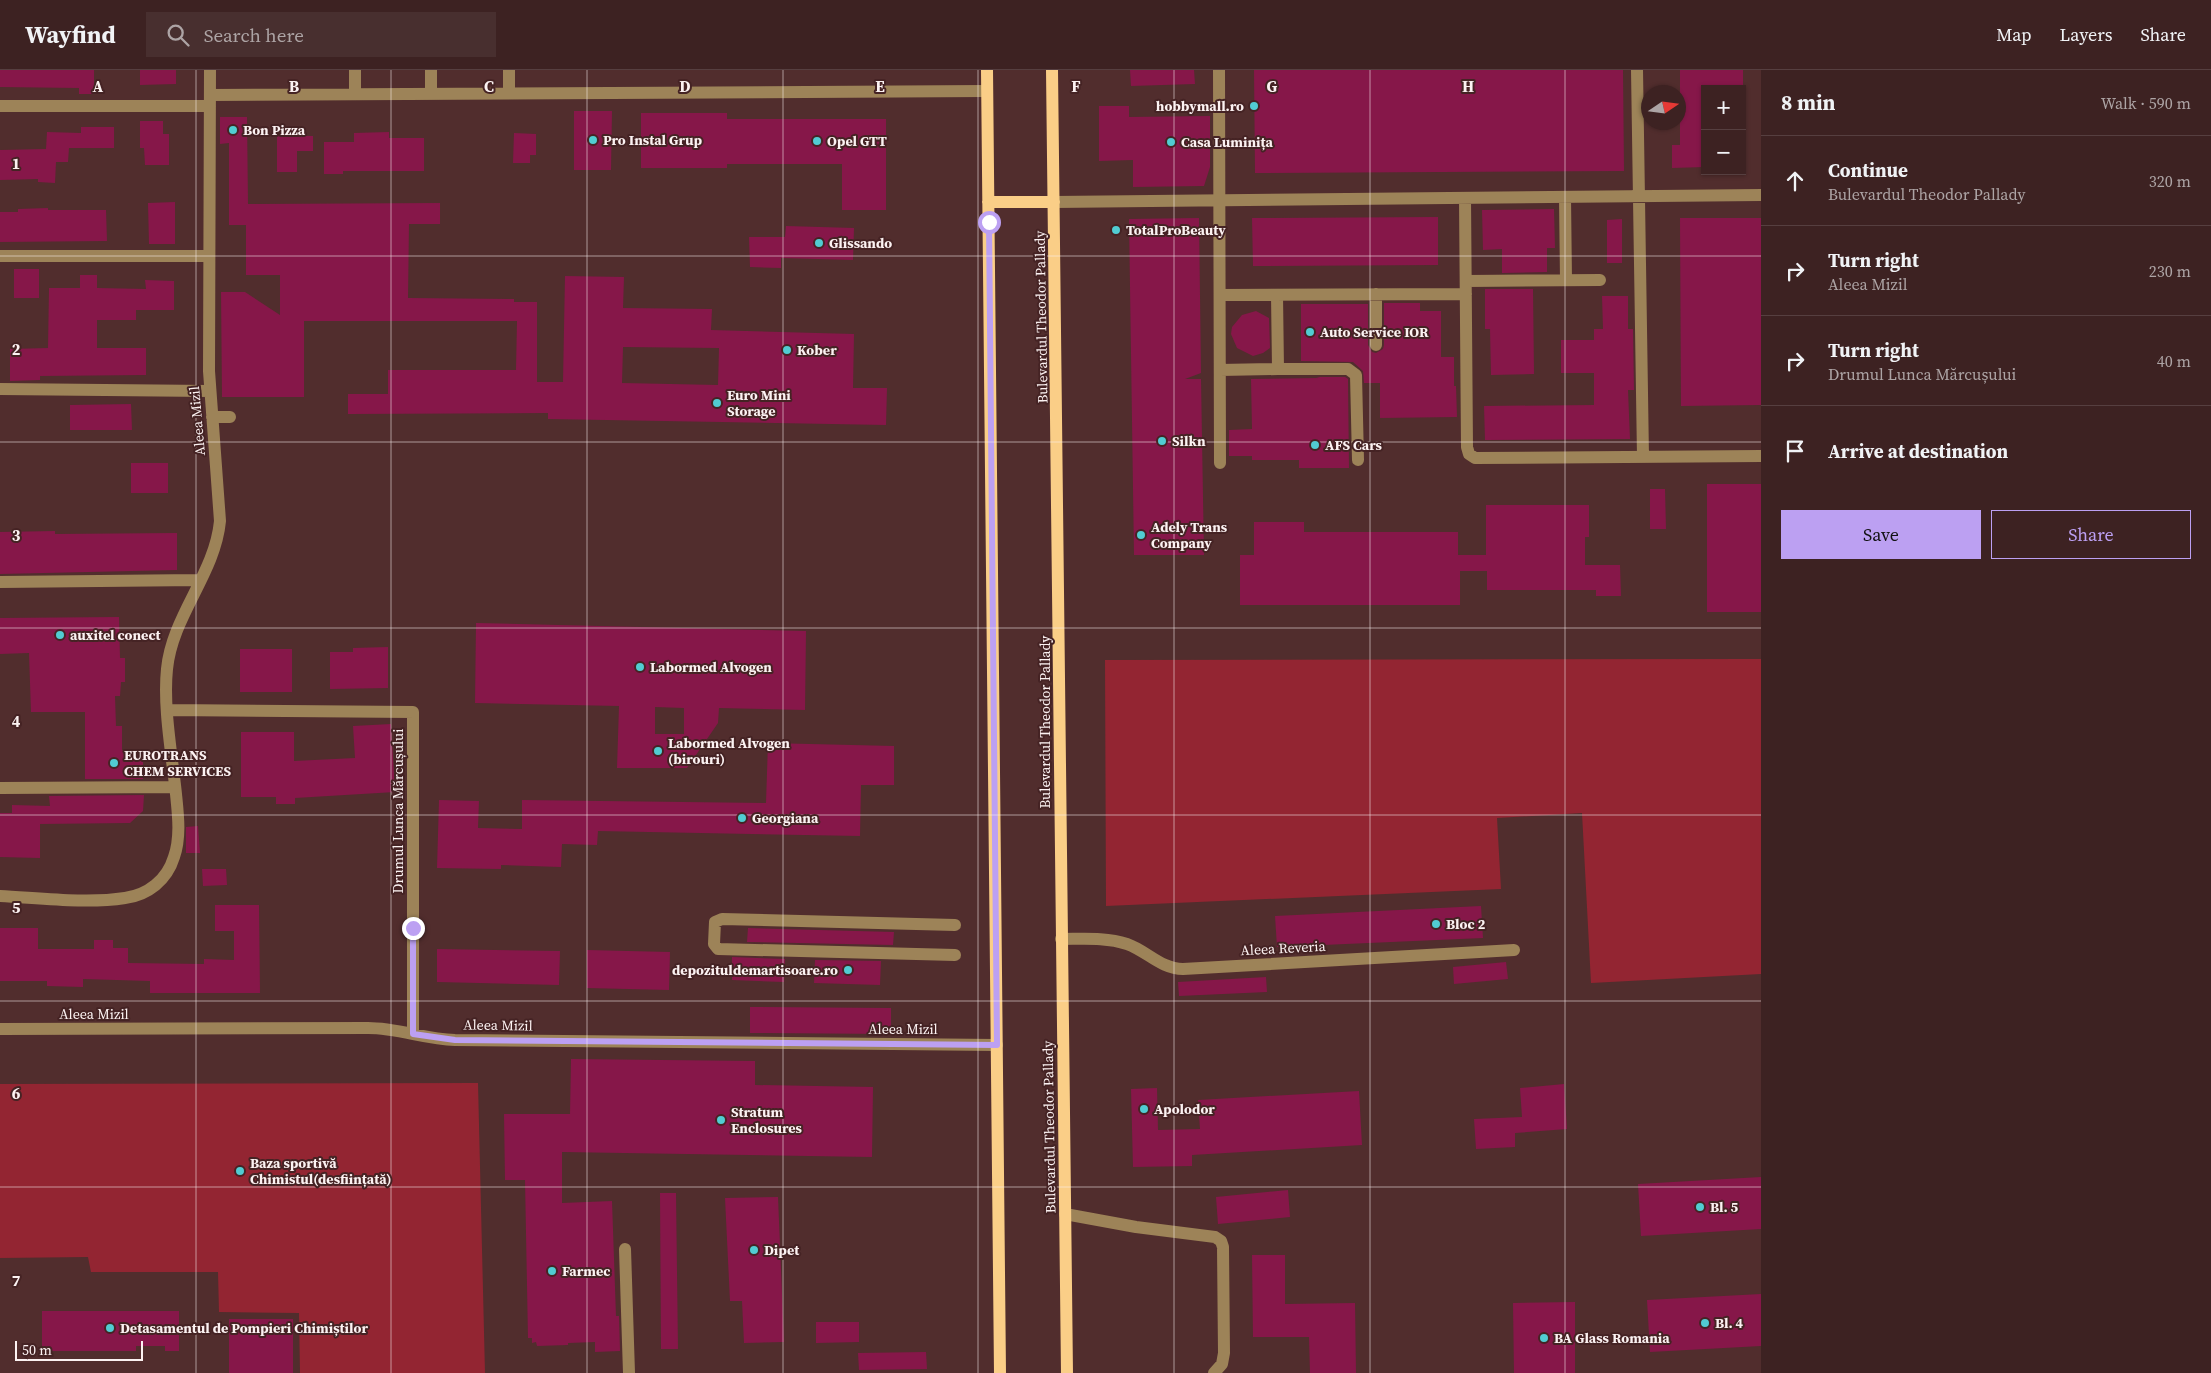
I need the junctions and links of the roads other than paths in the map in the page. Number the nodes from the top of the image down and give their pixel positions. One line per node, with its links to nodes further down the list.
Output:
1 (210, 70): 13 (street, Aleea Mizil)
2 (355, 70): 12 (street)
3 (431, 70): 10 (street)
4 (509, 70): 11 (street)
5 (987, 70): 9 (main road)
6 (1052, 70): 21 (main road, Bulevardul Theodor Pallady)
7 (1219, 70): 19 (street)
8 (1638, 70): 16 (street)
9 (987, 90): 11 (street); 20 (main road)
10 (431, 93): 11 (street); 12 (street)
11 (510, 93)
12 (355, 94): 13 (street)
13 (210, 100): 14 (street); 23 (street, Aleea Mizil)
14 (0, 106)
15 (1761, 195): 16 (street)
16 (1639, 196): 17 (street); 39 (street)
17 (1565, 197): 18 (street); 24 (street)
18 (1466, 198): 19 (street); 26 (street)
19 (1219, 201): 21 (street); 29 (street)
20 (988, 202): 21 (main road); 54 (main road)
21 (1054, 202): 49 (main road, Bulevardul Theodor Pallady)
22 (0, 256): 23 (street)
23 (210, 256): 35 (street, Aleea Mizil)
24 (1566, 280): 25 (street); 26 (street)
25 (1600, 280)
26 (1466, 281): 28 (street)
27 (1376, 294): 28 (street); 30 (street); 31 (street)
28 (1466, 294): 39 (street)
29 (1220, 295): 30 (street); 33 (street)
30 (1277, 295): 32 (street)
31 (1376, 345)
32 (1278, 369): 33 (street); 40 (street)
33 (1220, 370): 41 (street)
34 (0, 389): 35 (street)
35 (210, 391): 36 (street, Aleea Mizil)
36 (212, 417): 37 (street); 42 (street, Aleea Mizil)
37 (230, 418)
38 (1761, 456): 39 (street)
39 (1643, 457)
40 (1358, 460)
41 (1220, 463)
42 (200, 580): 43 (street); 44 (street, Aleea Mizil)
43 (0, 582)
44 (168, 710): 45 (street, Aleea Mizil); 53 (street, Drumul Lunca Mărcușului)
45 (175, 787): 46 (street); 47 (street, Aleea Mizil)
46 (0, 788)
47 (0, 896)
48 (955, 925): 51 (street)
49 (1061, 939): 50 (street, Aleea Reveria); 55 (main road, Bulevardul Theodor Pallady)
50 (1514, 950)
51 (955, 955)
52 (0, 1029): 53 (street, Aleea Mizil)
53 (413, 1034): 54 (street, Aleea Mizil)
54 (997, 1045): 58 (main road)
55 (1065, 1214): 59 (main road, Bulevardul Theodor Pallady); 60 (street)
56 (625, 1249): 57 (street)
57 (629, 1373)
58 (1000, 1373)
59 (1067, 1373)
60 (1214, 1373)

